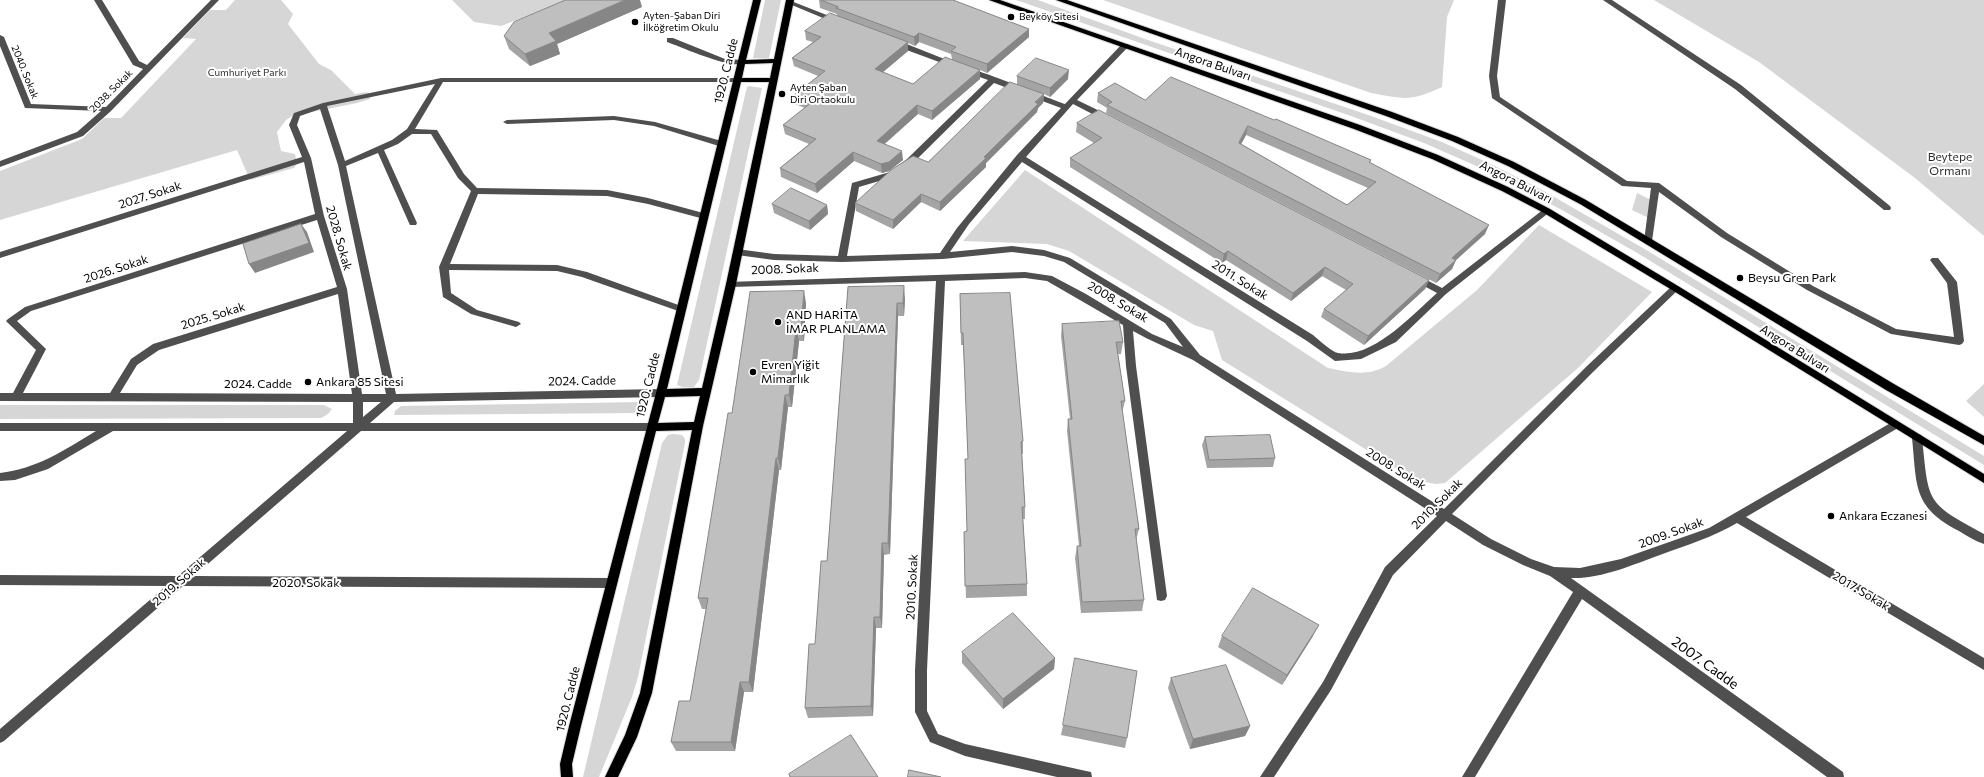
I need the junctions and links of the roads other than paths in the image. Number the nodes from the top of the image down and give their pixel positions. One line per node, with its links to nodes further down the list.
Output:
1 (98, 0): 16 (street)
2 (215, 0): 16 (street, 2038. Sokak)
3 (757, 0): 15 (main road, 1920. Cadde)
4 (993, 0): 13 (main road, Angora Bulvarı)
5 (1060, 0): 41 (main road, Angora Bulvarı)
6 (1502, 0): 34 (street)
7 (1607, 0): 36 (street)
8 (790, 1): 9 (street); 14 (main road)
9 (848, 24)
10 (0, 37): 24 (street, 2040. Sokak)
11 (670, 40): 15 (street)
12 (891, 41): 17 (street)
13 (1125, 46): 21 (street); 37 (main road, Angora Bulvarı)
14 (777, 61): 15 (main road); 20 (main road)
15 (743, 62): 19 (main road, 1920. Cadde)
16 (148, 68): 24 (street, 2038. Sokak)
17 (993, 79): 23 (street); 45 (street)
18 (442, 80): 19 (street, 2028. Sokak); 22 (street, 2028. Sokak); 27 (street)
19 (738, 80): 20 (main road); 28 (main road, 1920. Cadde)
20 (773, 80): 42 (main road)
21 (1073, 101): 23 (street); 26 (street)
22 (323, 105): 31 (street, 2028. Sokak); 33 (street, 2028. Sokak)
23 (1064, 107): 30 (street)
24 (108, 109): 32 (street, 2038. Sokak)
25 (507, 122): 28 (street)
26 (1115, 122)
27 (410, 131): 29 (street); 35 (street)
28 (722, 144): 39 (main road, 1920. Cadde)
29 (380, 149): 33 (street); 40 (street)
30 (1020, 157): 44 (street); 53 (street, 2011. Sokak)
31 (307, 158): 38 (street, 2028. Sokak); 43 (street, 2027. Sokak)
32 (0, 164)
33 (342, 165): 64 (street, 2028. Sokak)
34 (1656, 184): 41 (street); 46 (street)
35 (475, 191): 39 (street); 47 (street)
36 (1887, 208)
37 (1547, 211): 51 (main road, Angora Bulvarı); 53 (street, 2011. Sokak)
38 (320, 216): 52 (street, 2028. Sokak); 61 (street, 2026. Sokak)
39 (704, 216): 54 (main road, 1920. Cadde)
40 (413, 223)
41 (1648, 241): 72 (main road, Angora Bulvarı)
42 (737, 252): 45 (street); 50 (main road)
43 (0, 255)
44 (943, 256): 45 (street); 57 (street)
45 (842, 259)
46 (1935, 260)
47 (444, 267): 54 (street); 56 (street)
48 (1408, 274): 53 (street)
49 (941, 278): 50 (street, 2008. Sokak); 55 (street, 2008. Sokak); 88 (street, 2010. Sokak)
50 (731, 284): 58 (main road)
51 (1675, 288): 65 (main road, Angora Bulvarı); 75 (street, 2010. Sokak)
52 (342, 289): 62 (street, 2025. Sokak); 63 (street, 2028. Sokak)
53 (1443, 292)
54 (681, 309): 59 (main road, 1920. Cadde)
55 (1128, 323): 57 (street, 2008. Sokak); 83 (street)
56 (516, 324)
57 (1196, 357): 75 (street, 2008. Sokak)
58 (706, 392): 59 (main road); 68 (main road)
59 (661, 393): 64 (street, 2024. Cadde); 69 (main road, 1920. Cadde)
60 (0, 397): 61 (street, 2024. Cadde)
61 (16, 397): 62 (street, 2024. Cadde)
62 (113, 397): 63 (street, 2024. Cadde)
63 (358, 398): 64 (street, 2024. Cadde); 70 (street, 2028. Sokak)
64 (392, 398): 70 (street, 2019. Sokak)
65 (1894, 425): 71 (main road, Angora Bulvarı); 76 (street, 2009. Sokak)
66 (0, 426): 67 (street)
67 (113, 426): 70 (street); 73 (street)
68 (698, 426): 69 (main road); 87 (main road)
69 (652, 427): 70 (street); 81 (main road, 1920. Cadde)
70 (358, 428): 80 (street, 2019. Sokak)
71 (1917, 438): 74 (main road, Angora Bulvarı); 77 (street)
72 (1984, 441)
73 (0, 477)
74 (1984, 479)
75 (1445, 515): 78 (street, 2009. Sokak); 89 (street, 2010. Sokak)
76 (1738, 517): 78 (street, 2009. Sokak); 84 (street, 2017. Sokak)
77 (1984, 539)
78 (1554, 572): 82 (street, 2007. Cadde)
79 (0, 580): 80 (street, 2020. Sokak)
80 (178, 582): 81 (street, 2020. Sokak); 85 (street, 2019. Sokak)
81 (611, 583): 86 (main road, 1920. Cadde)
82 (1580, 591): 90 (street); 91 (street, 2007. Cadde)
83 (1161, 596)
84 (1984, 664)
85 (0, 737)
86 (566, 777)
87 (611, 777)
88 (1086, 777)
89 (1266, 777)
90 (1468, 777)
91 (1838, 777)

